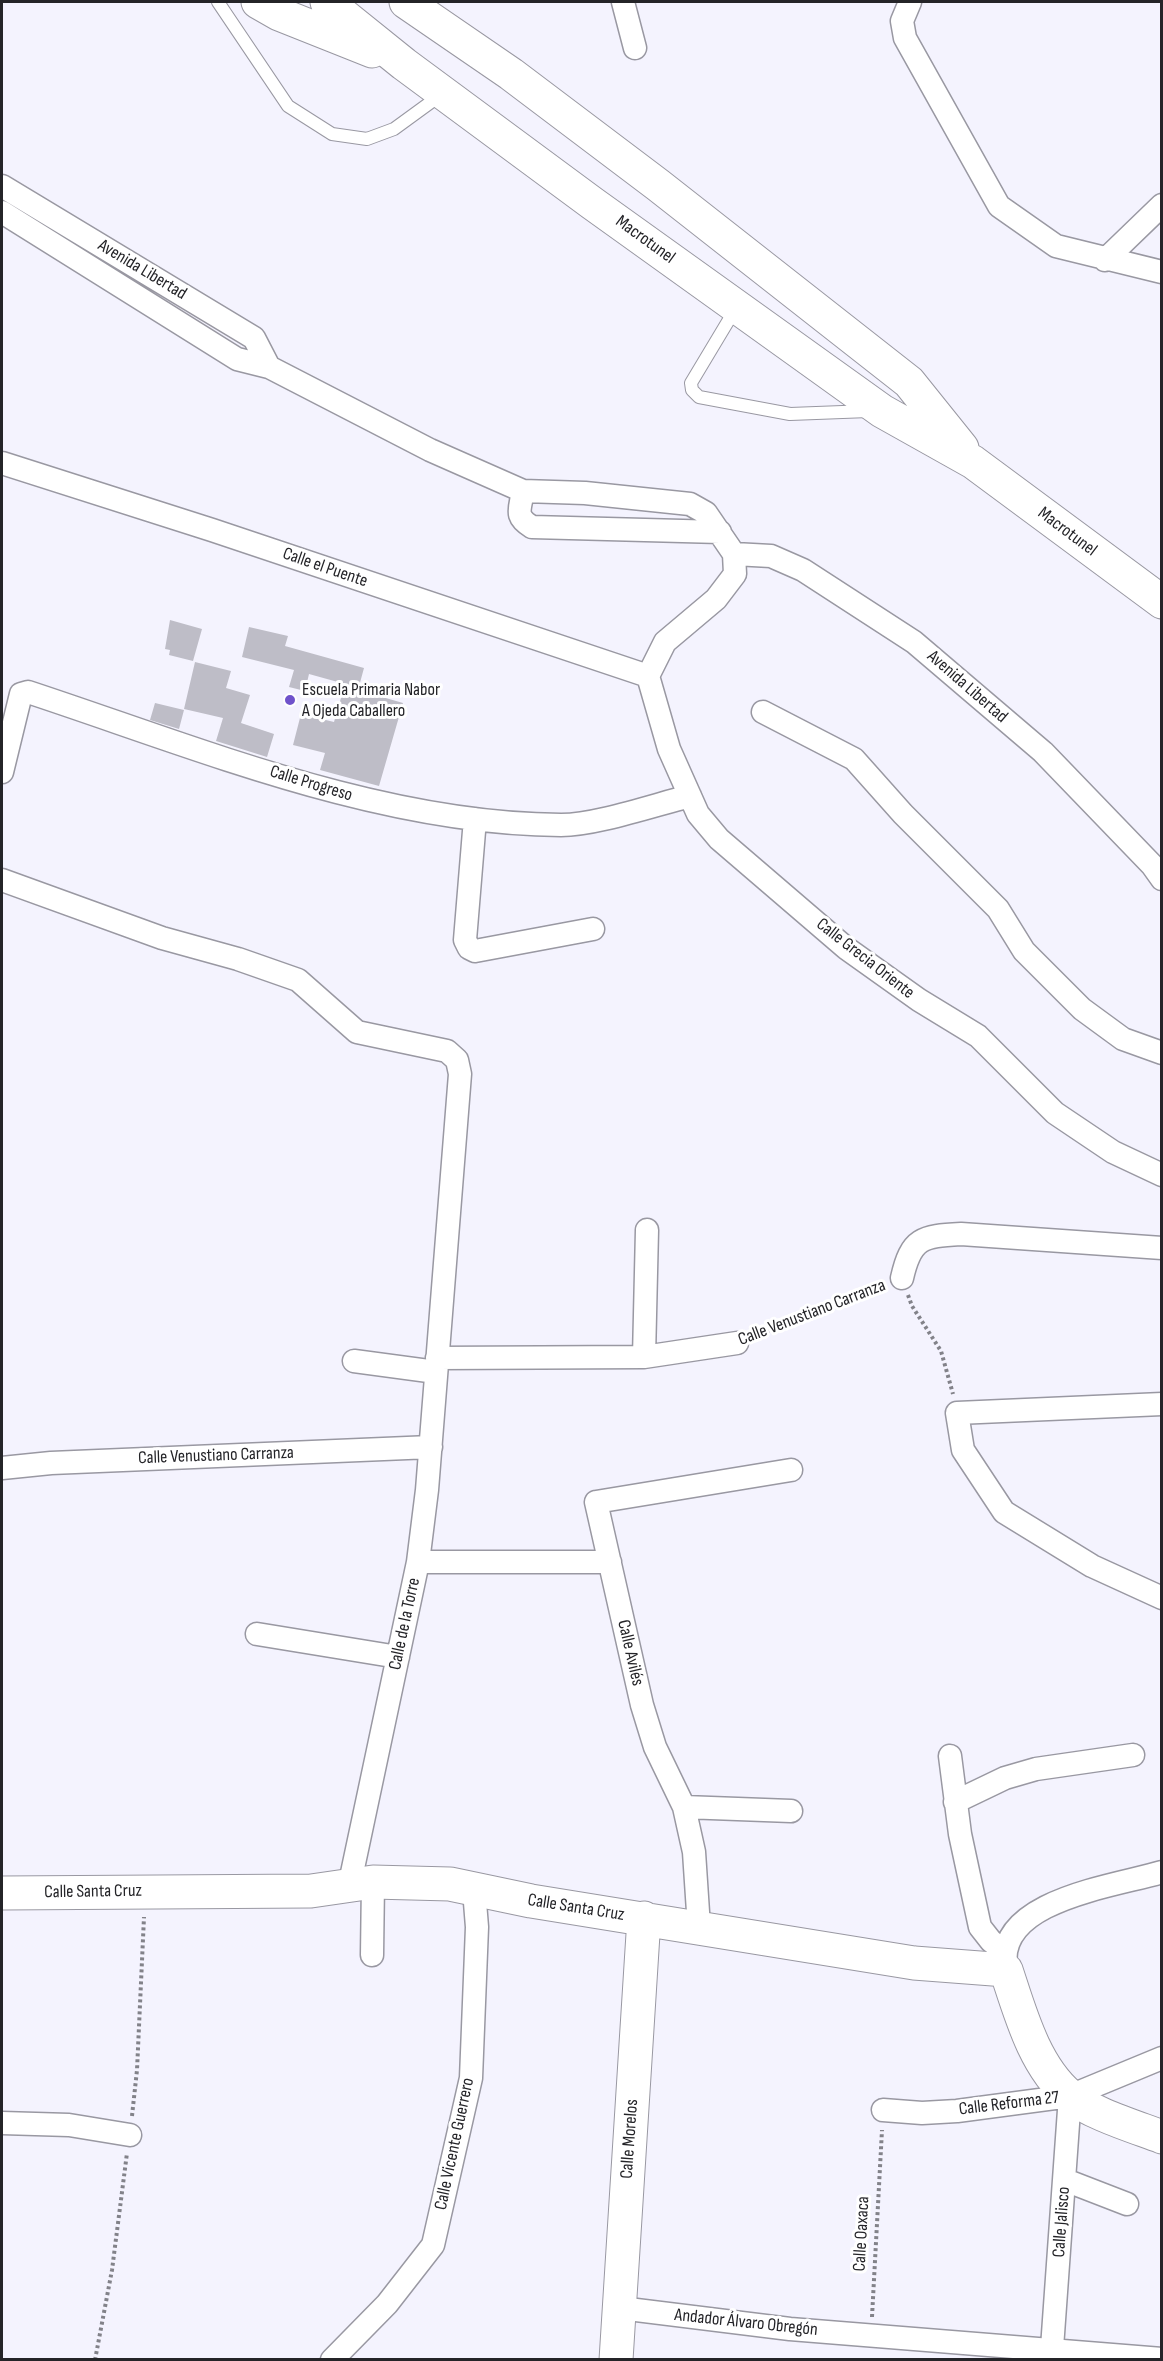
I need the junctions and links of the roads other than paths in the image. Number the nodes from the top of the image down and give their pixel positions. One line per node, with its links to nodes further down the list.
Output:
1 (218, 2): 9 (lane)
2 (258, 2): 8 (main road)
3 (327, 2): 8 (main road, Macrotunel)
4 (407, 2): 18 (main road, Macrotunel)
5 (623, 2): 7 (street)
6 (910, 2): 13 (street)
7 (635, 48)
8 (404, 64): 9 (main road, Macrotunel)
9 (444, 93): 15 (main road, Macrotunel)
10 (2, 186): 16 (street, Avenida Libertad)
11 (1161, 204): 13 (street)
12 (2, 212): 16 (street, Avenida Libertad)
13 (1106, 260): 14 (street)
14 (1161, 272)
15 (737, 307): 17 (main road, Macrotunel); 17 (lane)
16 (269, 367): 20 (street, Avenida Libertad)
17 (882, 411): 18 (main road, Macrotunel)
18 (973, 462): 23 (main road, Macrotunel)
19 (2, 463): 24 (street, Calle el Puente)
20 (523, 491): 21 (street, Avenida Libertad); 21 (street)
21 (720, 532): 22 (street)
22 (734, 554): 24 (street); 29 (street, Avenida Libertad)
23 (1161, 602)
24 (648, 676): 27 (street, Calle Grecia Oriente)
25 (763, 712): 32 (street)
26 (2, 772): 28 (street, Calle Progreso)
27 (690, 796): 28 (street, Calle Progreso); 33 (street, Calle Grecia Oriente)
28 (475, 819): 31 (street)
29 (1161, 879)
30 (2, 880): 40 (street, Calle de la Torre)
31 (593, 929)
32 (1161, 1053)
33 (1161, 1175)
34 (647, 1230): 38 (street)
35 (1161, 1248): 36 (street, Calle Venustiano Carranza)
36 (902, 1278)
37 (737, 1343): 38 (street, Calle Venustiano Carranza)
38 (644, 1357): 40 (street, Calle Venustiano Carranza)
39 (354, 1361): 40 (street, Calle Venustiano Carranza)
40 (436, 1365): 42 (street, Calle de la Torre)
41 (1161, 1404): 47 (street)
42 (430, 1448): 43 (street, Calle Venustiano Carranza); 45 (street, Calle de la Torre)
43 (2, 1468)
44 (791, 1470): 46 (street, Calle Avilés)
45 (418, 1562): 46 (street); 49 (street, Calle de la Torre)
46 (610, 1562): 53 (street, Calle Avilés)
47 (1161, 1598)
48 (257, 1634): 49 (street)
49 (398, 1657): 56 (street, Calle de la Torre)
50 (1133, 1755): 52 (street)
51 (950, 1756): 52 (street)
52 (956, 1802): 62 (street)
53 (684, 1806): 54 (street); 60 (street, Calle Avilés)
54 (790, 1811)
55 (1161, 1872): 62 (street)
56 (361, 1885): 57 (main road, Calle Santa Cruz); 58 (main road, Calle Santa Cruz); 61 (street, Calle de la Torre)
57 (474, 1890): 59 (main road, Calle Santa Cruz); 74 (street, Calle Vicente Guerrero)
58 (2, 1893)
59 (644, 1918): 60 (main road, Calle Santa Cruz); 71 (main road, Calle Morelos)
60 (699, 1927): 62 (main road, Calle Santa Cruz)
61 (372, 1955)
62 (1005, 1960): 64 (main road)
63 (1161, 2058): 64 (street)
64 (1070, 2096): 65 (street, Calle Reforma 27); 68 (main road, Calle Reforma 27); 69 (street, Calle Jalisco)
65 (883, 2110)
66 (2, 2123): 67 (street)
67 (130, 2135)
68 (1161, 2137)
69 (1065, 2180): 70 (street); 72 (street, Calle Jalisco)
70 (1127, 2204)
71 (620, 2308): 72 (street, Andador Álvaro Obregón); 75 (main road, Calle Morelos)
72 (1052, 2348): 73 (street, Andador Álvaro Obregón)
73 (1161, 2359)
74 (332, 2360)
75 (616, 2360)

